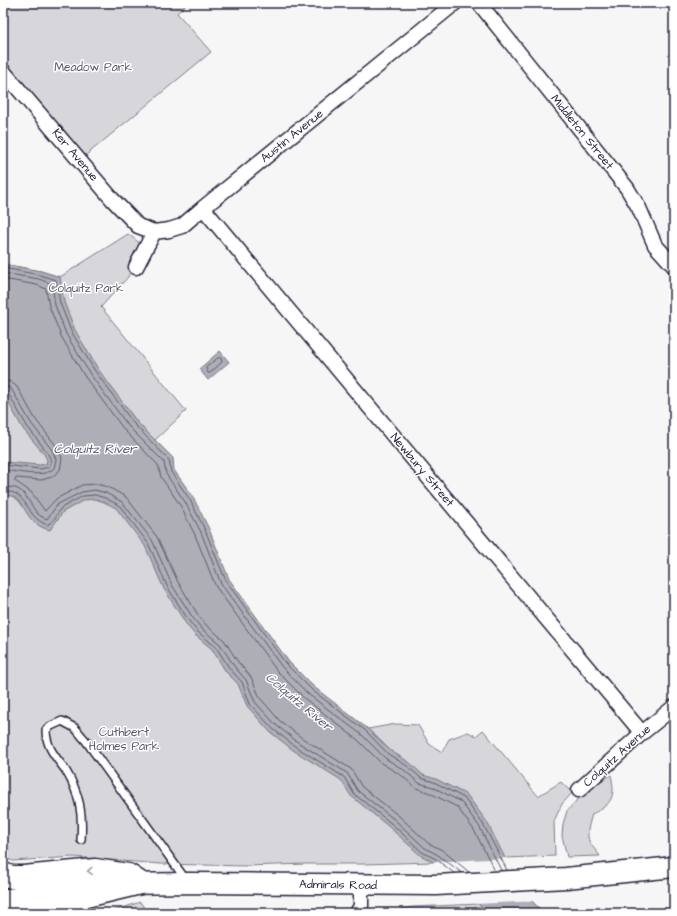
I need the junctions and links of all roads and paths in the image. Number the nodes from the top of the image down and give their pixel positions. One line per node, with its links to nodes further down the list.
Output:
1 (455, 3): 4 (street, Austin Avenue)
2 (479, 3): 6 (street, Middleton Street)
3 (3, 71): 5 (street, Ker Avenue)
4 (203, 208): 5 (street, Austin Avenue); 9 (street, Newbury Street)
5 (154, 232): 7 (street)
6 (674, 266)
7 (136, 267)
8 (674, 707): 9 (street, Colquitz Avenue)
9 (642, 733): 10 (street, Colquitz Avenue)
10 (579, 790)
11 (81, 840): 15 (lane)
12 (674, 867): 16 (main road, Admirals Road)
13 (3, 874): 14 (highway, one-way to 13)
14 (140, 883): 15 (main road, Admirals Road); 17 (main road, Admirals Road); 18 (highway)
15 (188, 883): 16 (main road, Admirals Road)
16 (361, 885): 19 (street)
17 (3, 900)
18 (31, 913)
19 (357, 913)

